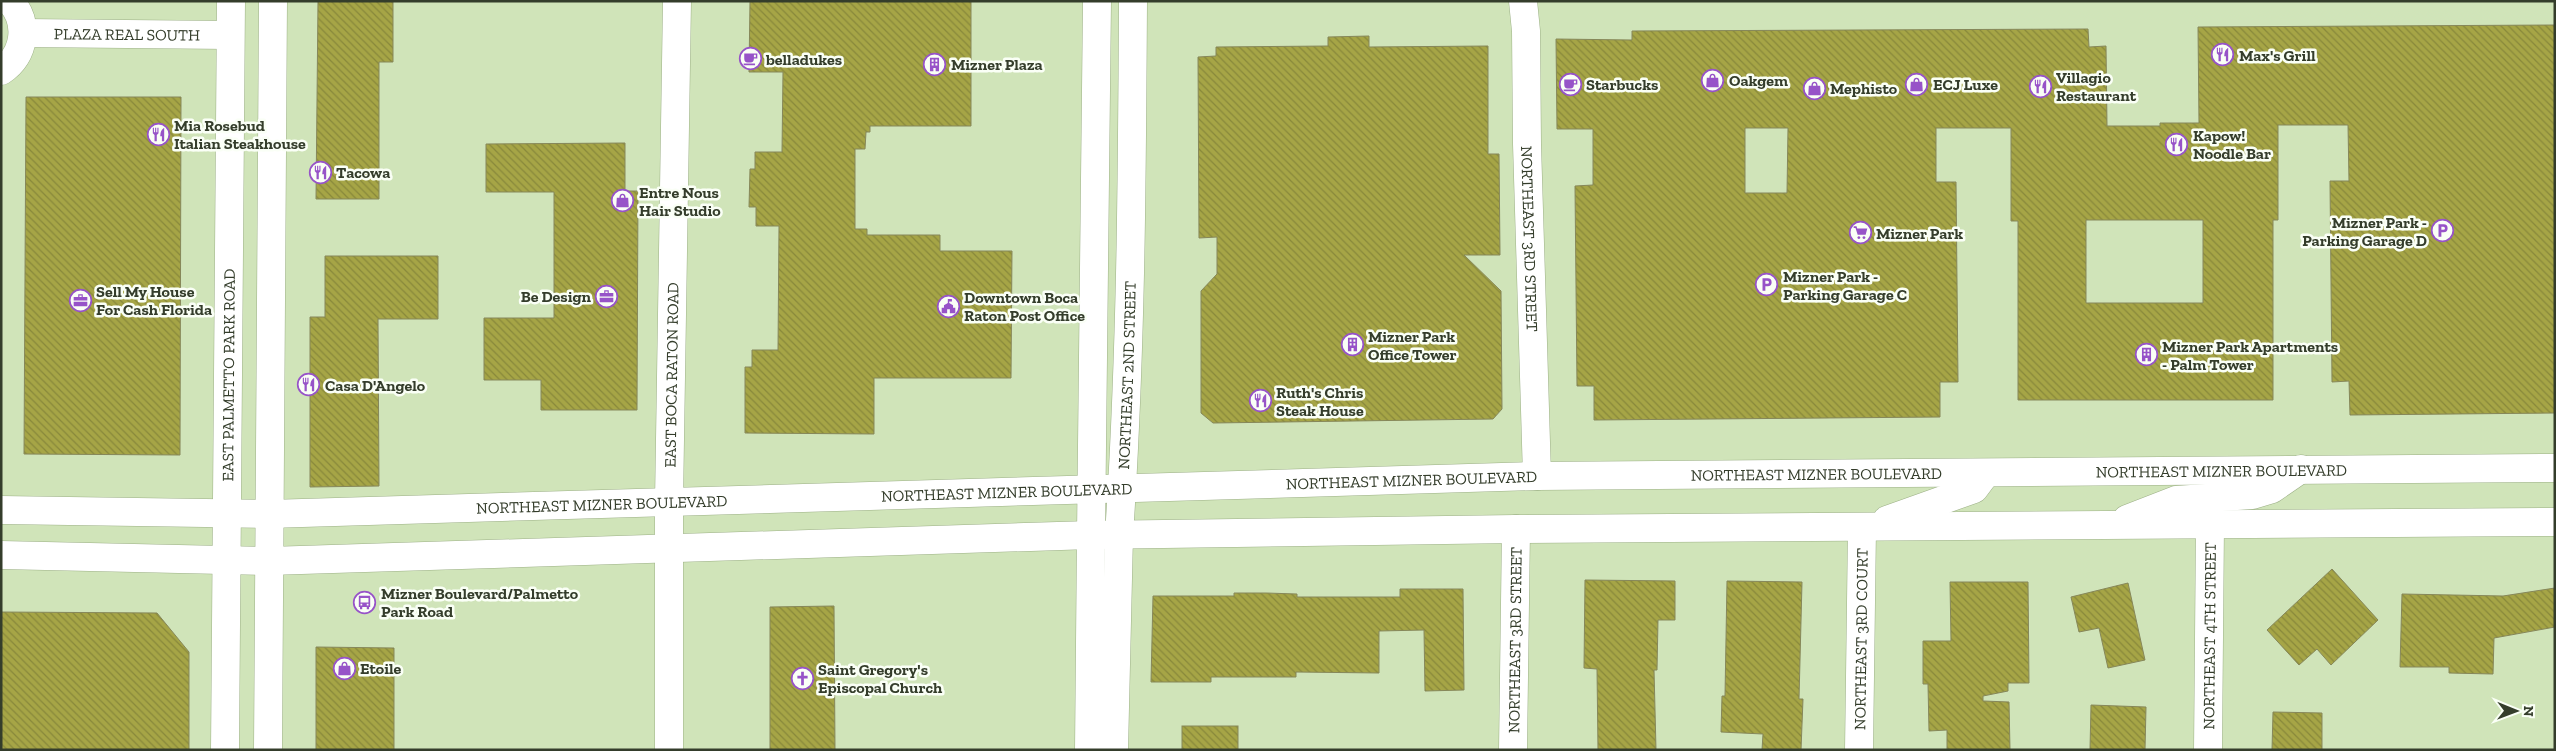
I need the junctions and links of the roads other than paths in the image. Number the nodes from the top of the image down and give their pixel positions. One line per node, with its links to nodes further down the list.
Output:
1 (10, 1): 8 (main road)
2 (231, 1): 9 (main road, EAST PALMETTO PARK ROAD)
3 (273, 1): 20 (main road)
4 (677, 1): 17 (main road, EAST BOCA RATON ROAD)
5 (1097, 1): 15 (main road, NORTHEAST 2ND STREET)
6 (1133, 1): 16 (main road, NORTHEAST 2ND STREET)
7 (1523, 1): 14 (main road, NORTHEAST 3RD STREET)
8 (23, 33): 9 (main road, PLAZA REAL SOUTH); 10 (main road)
9 (230, 35): 19 (main road, EAST PALMETTO PARK ROAD)
10 (1, 72)
11 (2555, 468): 12 (main road, NORTHEAST MIZNER BOULEVARD)
12 (2300, 469): 13 (main road, NORTHEAST MIZNER BOULEVARD); 23 (main road)
13 (1986, 473): 14 (main road, NORTHEAST MIZNER BOULEVARD); 24 (main road)
14 (1537, 476): 16 (main road, NORTHEAST MIZNER BOULEVARD)
15 (1092, 490): 16 (main road, NORTHEAST MIZNER BOULEVARD); 17 (main road, NORTHEAST MIZNER BOULEVARD); 27 (main road, NORTHEAST 2ND STREET)
16 (1122, 490): 26 (main road, NORTHEAST 2ND STREET)
17 (669, 502): 20 (main road, NORTHEAST MIZNER BOULEVARD); 28 (main road, EAST BOCA RATON ROAD)
18 (1, 510): 19 (main road, NORTHEAST MIZNER BOULEVARD)
19 (226, 514): 20 (main road, NORTHEAST MIZNER BOULEVARD); 30 (main road, EAST PALMETTO PARK ROAD)
20 (269, 514): 31 (main road)
21 (2555, 522): 22 (main road)
22 (2210, 524): 23 (main road); 38 (main road, NORTHEAST 4TH STREET)
23 (2112, 525): 24 (main road)
24 (1862, 528): 25 (main road); 37 (main road, NORTHEAST 3RD COURT)
25 (1516, 529): 26 (main road); 36 (main road, NORTHEAST 3RD STREET)
26 (1119, 534): 27 (main road); 32 (main road, NORTHEAST 2ND STREET)
27 (1091, 535): 28 (main road); 32 (main road, NORTHEAST 2ND STREET)
28 (669, 547): 31 (main road); 35 (main road, EAST BOCA RATON ROAD)
29 (1, 555): 30 (main road)
30 (226, 560): 31 (main road); 33 (main road, EAST PALMETTO PARK ROAD)
31 (269, 560): 34 (main road)
32 (1102, 748)
33 (226, 750)
34 (268, 750)
35 (668, 750)
36 (1513, 750)
37 (1859, 750)
38 (2208, 750)

